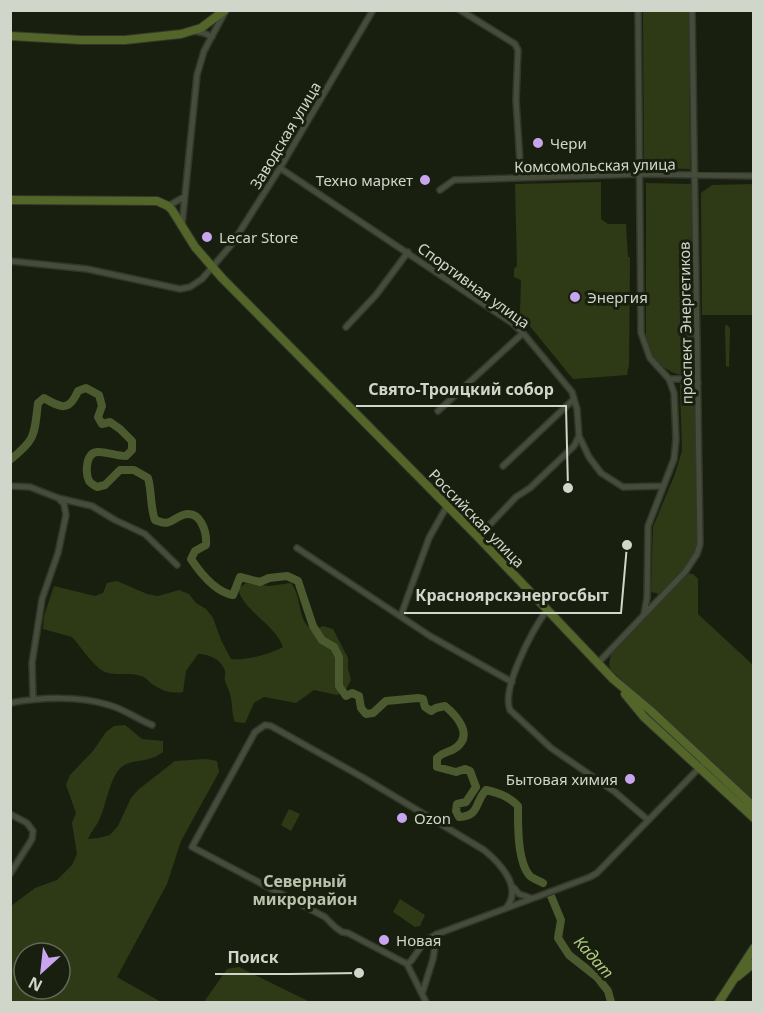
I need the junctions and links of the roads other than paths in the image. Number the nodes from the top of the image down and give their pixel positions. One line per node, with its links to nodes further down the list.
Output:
1 (225, 10): 6 (street); 8 (street)
2 (373, 10): 9 (street, Заводская улица)
3 (460, 10): 13 (street)
4 (638, 10): 10 (street, проспект Энергетиков)
5 (692, 10): 11 (street, проспект Энергетиков)
6 (194, 31): 7 (street); 8 (street)
7 (10, 36)
8 (212, 37): 15 (street)
9 (280, 168): 19 (street, Спортивная улица); 21 (street, Заводская улица)
10 (640, 174): 11 (street, Комсомольская улица); 13 (street, Комсомольская улица); 24 (street, проспект Энергетиков)
11 (695, 176): 12 (street, Комсомольская улица); 25 (street, проспект Энергетиков)
12 (753, 176)
13 (521, 178): 14 (street, Комсомольская улица)
14 (440, 190)
15 (184, 197): 17 (street); 18 (street)
16 (10, 200): 17 (street)
17 (168, 206): 18 (street, Российская улица)
18 (182, 225): 21 (street, Российская улица)
19 (408, 252): 22 (street); 23 (street, Спортивная улица)
20 (10, 261): 21 (street)
21 (213, 268): 33 (street, Российская улица)
22 (346, 327)
23 (523, 333): 26 (street, Спортивная улица); 27 (street)
24 (669, 379): 25 (street); 31 (street, проспект Энергетиков)
25 (698, 383): 38 (street, проспект Энергетиков)
26 (574, 399): 28 (street, Спортивная улица); 29 (street)
27 (438, 411)
28 (579, 436): 31 (street); 34 (street)
29 (503, 466)
30 (10, 486): 32 (street)
31 (663, 486): 37 (street, проспект Энергетиков)
32 (58, 498): 36 (street); 44 (street)
33 (447, 506): 34 (street, Российская улица); 41 (street)
34 (478, 537): 39 (street, Российская улица)
35 (297, 548): 41 (street)
36 (177, 565)
37 (647, 592): 38 (street); 40 (street, проспект Энергетиков)
38 (661, 596): 40 (street, проспект Энергетиков)
39 (547, 610): 42 (street, Российская улица); 43 (street)
40 (644, 614): 42 (street, проспект Энергетиков)
41 (401, 615): 43 (street)
42 (598, 663): 47 (street, Российская улица)
43 (512, 682): 51 (street)
44 (33, 699): 45 (street); 46 (street)
45 (10, 703)
46 (152, 724)
47 (702, 765): 48 (street); 50 (street); 51 (street)
48 (753, 807)
49 (10, 814): 52 (street)
50 (753, 818)
51 (648, 820): 54 (street)
52 (10, 874)
53 (513, 887): 54 (street); 55 (street); 59 (street)
54 (532, 898): 55 (street)
55 (506, 909): 56 (street)
56 (437, 934): 59 (street); 61 (street)
57 (753, 948): 60 (street)
58 (753, 963): 60 (street)
59 (407, 964): 61 (street)
60 (736, 977): 63 (street)
61 (422, 994): 62 (street)
62 (426, 1002)
63 (719, 1002)

